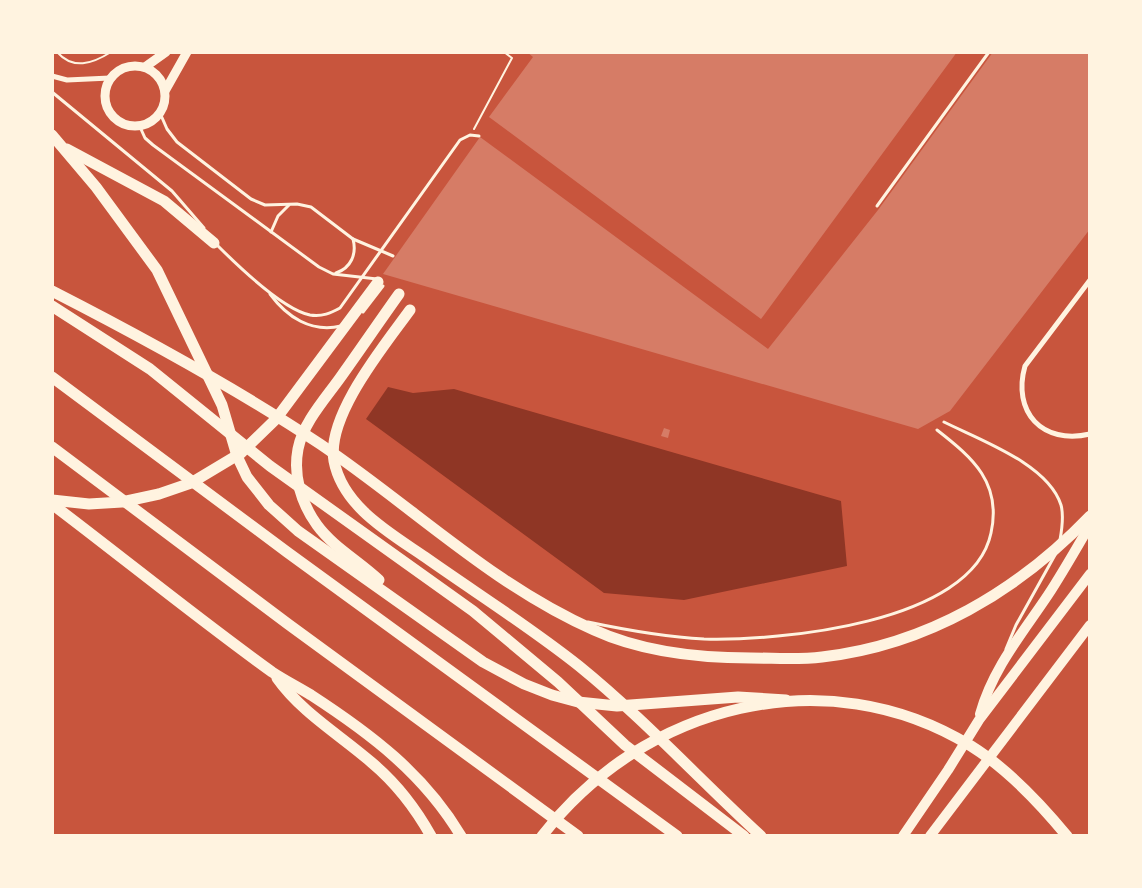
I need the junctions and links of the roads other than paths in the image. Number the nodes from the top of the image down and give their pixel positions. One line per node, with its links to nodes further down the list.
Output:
1 (166, 52): 4 (main road)
2 (187, 52): 7 (main road)
3 (988, 52): 15 (lane)
4 (145, 67): 6 (main road); 7 (main road)
5 (52, 76): 6 (street)
6 (110, 78): 10 (main road)
7 (165, 91): 9 (main road)
8 (52, 92): 18 (lane)
9 (160, 113): 10 (main road); 14 (lane)
10 (140, 127): 16 (lane)
11 (52, 134): 38 (highway)
12 (479, 136): 24 (lane)
13 (52, 141): 18 (highway)
14 (290, 205): 16 (lane); 17 (lane)
15 (877, 206)
16 (271, 232): 20 (lane)
17 (354, 239): 19 (lane); 20 (lane)
18 (214, 243): 24 (lane)
19 (393, 256)
20 (333, 274): 22 (lane)
21 (1090, 280): 31 (street)
22 (379, 282): 24 (lane); 33 (highway)
23 (52, 291): 39 (highway)
24 (268, 291)
25 (399, 294): 38 (highway)
26 (52, 306): 50 (highway)
27 (410, 310): 51 (highway)
28 (52, 378): 49 (highway)
29 (944, 422): 41 (lane)
30 (937, 430): 39 (lane)
31 (1090, 434)
32 (52, 447): 48 (highway)
33 (52, 500)
34 (52, 504): 42 (highway)
35 (1090, 516): 39 (highway)
36 (1090, 525): 41 (main road)
37 (1090, 574): 44 (main road)
38 (403, 604): 43 (highway)
39 (570, 618)
40 (1090, 625): 53 (main road)
41 (1004, 659): 44 (main road)
42 (273, 673): 45 (highway); 46 (highway)
43 (786, 700): 47 (highway); 54 (highway)
44 (979, 720): 52 (main road)
45 (432, 836)
46 (461, 836)
47 (542, 836)
48 (578, 836)
49 (677, 836)
50 (744, 836)
51 (761, 836)
52 (903, 836)
53 (930, 836)
54 (1067, 836)

